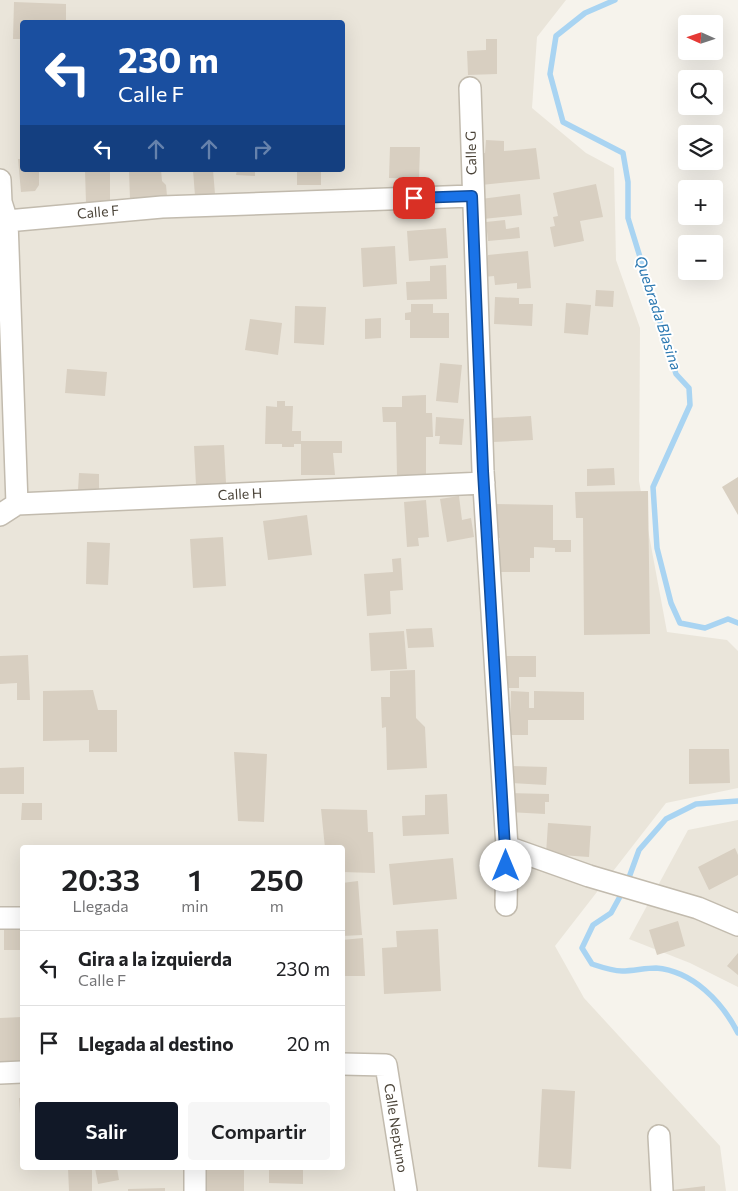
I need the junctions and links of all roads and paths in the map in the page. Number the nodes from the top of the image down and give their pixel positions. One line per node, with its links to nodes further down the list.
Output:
1 (470, 88): 3 (street, Calle G)
2 (0, 180): 4 (street)
3 (472, 196): 4 (street, Calle F); 5 (street, Calle G)
4 (7, 221): 6 (street)
5 (484, 483): 6 (street, Calle H); 7 (street, Calle G)
6 (9, 509)
7 (507, 847): 8 (street, Calle G); 11 (street)
8 (506, 905)
9 (0, 918): 10 (street)
10 (20, 918)
11 (738, 926)
12 (345, 1064): 18 (street, Calle Neptuno)
13 (20, 1072): 14 (street)
14 (0, 1073)
15 (659, 1136): 19 (street)
16 (195, 1170): 17 (street)
17 (196, 1191)
18 (406, 1191)
19 (662, 1191)

